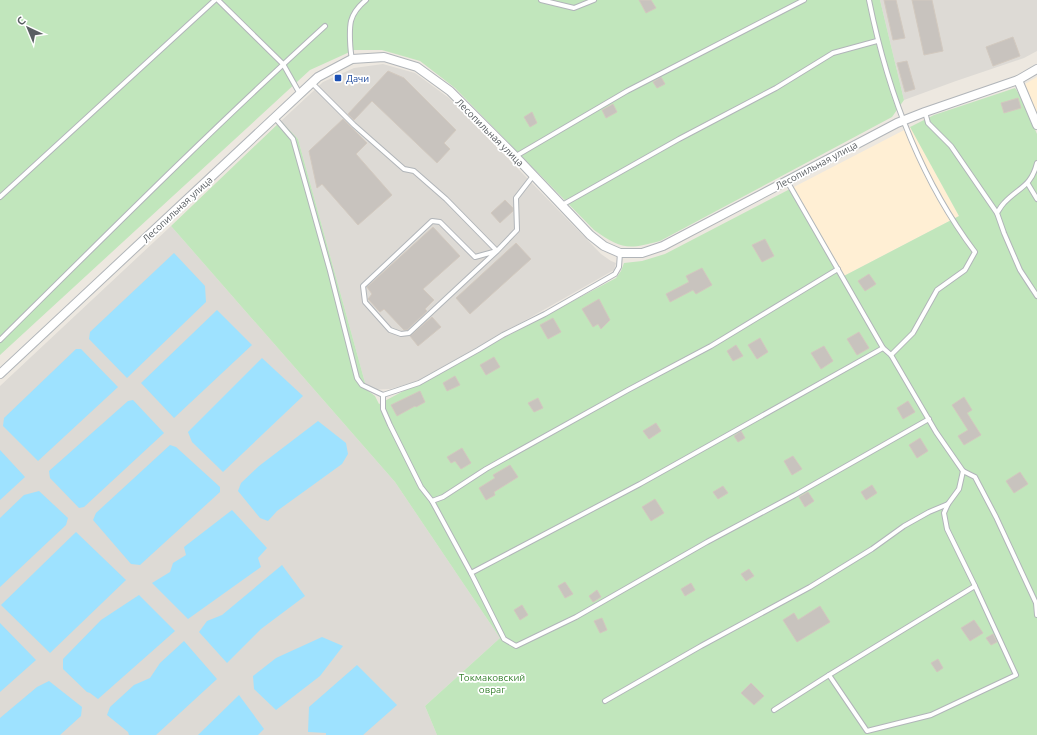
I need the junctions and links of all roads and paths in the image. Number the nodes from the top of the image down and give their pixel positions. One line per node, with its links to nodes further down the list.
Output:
1 (215, 0): 25 (lane)
2 (218, 0): 11 (lane)
3 (366, 0): 10 (lane)
4 (541, 0): 5 (lane)
5 (594, 0)
6 (804, 0): 20 (lane)
7 (869, 0): 9 (lane)
8 (325, 26): 11 (lane)
9 (877, 41): 18 (lane); 27 (lane)
10 (352, 59): 14 (street, Лесопильная улица); 20 (street, Лесопильная улица)
11 (283, 64): 15 (lane); 33 (lane)
12 (1037, 69): 13 (street, Лесопильная улица)
13 (1018, 80): 16 (street, Лесопильная улица); 19 (street)
14 (312, 83): 15 (street, Лесопильная улица); 29 (lane)
15 (300, 94): 17 (street, Лесопильная улица)
16 (925, 112): 18 (street, Лесопильная улица); 28 (lane)
17 (275, 118): 36 (street, Лесопильная улица); 37 (lane)
18 (903, 120): 23 (street, Лесопильная улица); 35 (lane)
19 (1037, 124)
20 (516, 156): 22 (street, Лесопильная улица)
21 (1037, 163): 24 (lane)
22 (534, 176): 27 (street, Лесопильная улица); 29 (lane)
23 (787, 181): 30 (street, Лесопильная улица); 31 (lane)
24 (1028, 184): 26 (lane); 28 (lane)
25 (0, 197)
26 (1037, 199)
27 (562, 205): 30 (street, Лесопильная улица)
28 (997, 213): 32 (lane)
29 (497, 251): 29 (lane)
30 (620, 253): 37 (lane)
31 (838, 269): 34 (lane); 40 (lane)
32 (1037, 296)
33 (0, 340)
34 (883, 348): 35 (lane); 42 (lane)
35 (891, 355): 38 (lane)
36 (0, 374)
37 (383, 396): 40 (lane)
38 (929, 420): 39 (lane); 42 (lane)
39 (963, 471): 41 (lane); 44 (lane)
40 (432, 502): 42 (lane)
41 (948, 504): 43 (lane); 46 (lane)
42 (471, 573)
43 (975, 586): 45 (lane); 45 (lane)
44 (1037, 615)
45 (829, 675): 47 (lane)
46 (605, 701)
47 (774, 710)

